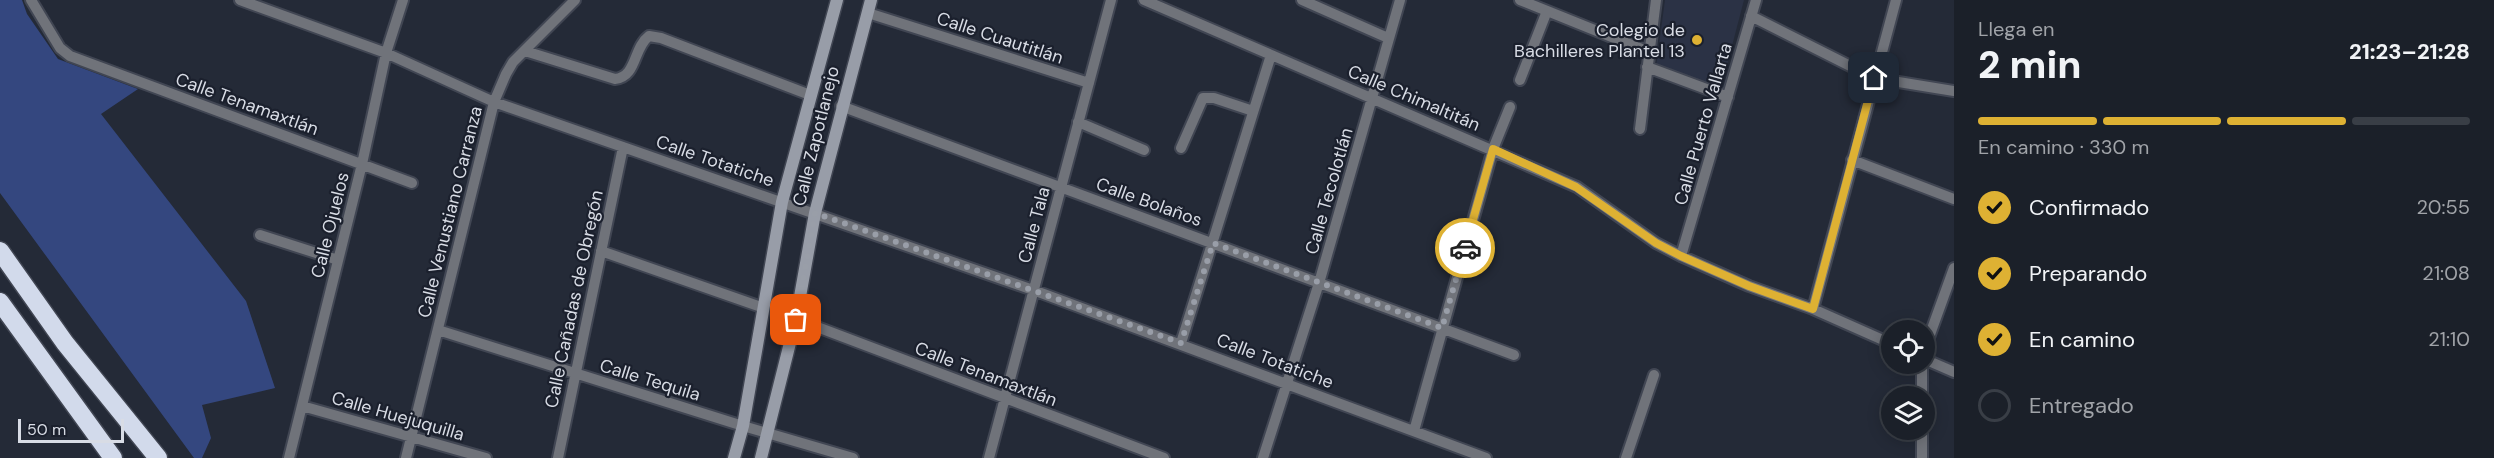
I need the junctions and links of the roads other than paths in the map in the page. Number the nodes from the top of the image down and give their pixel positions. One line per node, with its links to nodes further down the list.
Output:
1 (31, 0): 42 (street, Calle Tenamaxtlán)
2 (240, 0): 21 (street, Calle Totatiche)
3 (403, 0): 21 (street, Calle Ojuelos)
4 (575, 0): 19 (street, Calle Venustiano Carranza)
5 (837, 0): 28 (street, Calle Zapotlanejo)
6 (871, 0): 16 (street, Calle Zapotlanejo)
7 (1111, 0): 26 (street, Calle Tala)
8 (1144, 0): 22 (street, Calle Chimaltitán)
9 (1302, 0): 18 (street)
10 (1400, 0): 18 (street, Calle Tecolotlán)
11 (1520, 0): 15 (street)
12 (1656, 0): 20 (street)
13 (1756, 0): 17 (street, Calle Puerto Vallarta)
14 (1896, 0): 24 (street)
15 (1546, 11): 20 (street); 25 (street)
16 (868, 13): 26 (street, Calle Cuautitlán); 32 (street, Calle Zapotlanejo)
17 (1751, 16): 24 (street); 29 (street, Calle Puerto Vallarta)
18 (1388, 38): 30 (street, Calle Tecolotlán)
19 (525, 51): 28 (street); 31 (street, Calle Venustiano Carranza)
20 (1649, 52): 23 (street)
21 (386, 54): 31 (street, Calle Totatiche); 42 (street, Calle Ojuelos)
22 (1270, 55): 30 (street, Calle Chimaltitán); 34 (street)
23 (1647, 67): 29 (street); 36 (street)
24 (1874, 78): 27 (street); 41 (street)
25 (1520, 80)
26 (1089, 84): 35 (street, Calle Tala)
27 (1954, 92)
28 (810, 95): 46 (street, Calle Zapotlanejo)
29 (1728, 97): 52 (street, Calle Puerto Vallarta)
30 (1372, 98): 39 (street, Calle Chimaltitán); 55 (street, Calle Tecolotlán)
31 (494, 102): 37 (street, Calle Totatiche); 63 (street, Calle Venustiano Carranza)
32 (841, 106): 44 (street, Calle Bolaños); 47 (street, Calle Zapotlanejo)
33 (1510, 107): 39 (street)
34 (1253, 111): 38 (street); 49 (street)
35 (1078, 122): 40 (street); 44 (street, Calle Tala)
36 (1640, 129)
37 (623, 147): 46 (street, Calle Totatiche); 51 (street, Calle Cañadas de Obregón)
38 (1181, 148)
39 (1493, 149): 52 (street, Calle Chimaltitán); 62 (street)
40 (1144, 150)
41 (1852, 160): 45 (street); 59 (street)
42 (362, 164): 43 (street, Calle Tenamaxtlán); 53 (street, Calle Ojuelos)
43 (412, 183)
44 (1061, 188): 49 (street, Calle Bolaños); 56 (street, Calle Tala)
45 (1954, 199)
46 (782, 202): 47 (street, Calle Totatiche); 58 (street, Calle Zapotlanejo)
47 (815, 213): 56 (street, Calle Totatiche); 60 (street, Calle Zapotlanejo)
48 (260, 236): 53 (street)
49 (1213, 243): 55 (street, Calle Bolaños); 65 (street)
50 (0, 251): 80 (highway)
51 (601, 251): 58 (street); 69 (street, Calle Cañadas de Obregón)
52 (1681, 256): 59 (street, Calle Chimaltitán)
53 (338, 261): 73 (street, Calle Ojuelos)
54 (1954, 268): 61 (street)
55 (1319, 283): 62 (street, Calle Bolaños); 71 (street, Calle Tecolotlán)
56 (1033, 290): 65 (street, Calle Totatiche); 72 (street, Calle Tala)
57 (0, 302): 79 (highway)
58 (764, 308): 74 (street, Calle Zapotlanejo)
59 (1813, 309): 64 (street, Calle Chimaltitán)
60 (796, 320): 72 (street, Calle Tenamaxtlán); 76 (street, Calle Zapotlanejo)
61 (1935, 321)
62 (1442, 328): 66 (street, Calle Bolaños); 75 (street)
63 (438, 330): 69 (street, Calle Tequila); 77 (street, Calle Venustiano Carranza)
64 (1881, 339)
65 (1181, 343): 71 (street, Calle Totatiche)
66 (1514, 355)
67 (1935, 365): 68 (street)
68 (1954, 372)
69 (576, 374): 74 (street, Calle Tequila); 84 (street, Calle Cañadas de Obregón)
70 (1654, 375): 92 (street)
71 (1288, 384): 75 (street, Calle Totatiche); 90 (street, Calle Tecolotlán)
72 (1004, 399): 88 (street, Calle Tala); 89 (street, Calle Tenamaxtlán)
73 (302, 406): 77 (street, Calle Huejuquilla); 81 (street, Calle Ojuelos)
74 (742, 426): 76 (street, Calle Tequila); 85 (street, Calle Zapotlanejo)
75 (1414, 431): 91 (street, Calle Totatiche)
76 (768, 432): 86 (street, Calle Zapotlanejo); 87 (street, Calle Tequila)
77 (411, 437): 82 (street, Calle Venustiano Carranza); 83 (street, Calle Huejuquilla)
78 (1922, 440): 93 (street)
79 (112, 458)
80 (158, 458)
81 (289, 458)
82 (406, 458)
83 (486, 458)
84 (558, 458)
85 (735, 458)
86 (761, 458)
87 (854, 458)
88 (989, 458)
89 (1164, 458)
90 (1263, 458)
91 (1486, 458)
92 (1626, 458)
93 (1922, 458)

